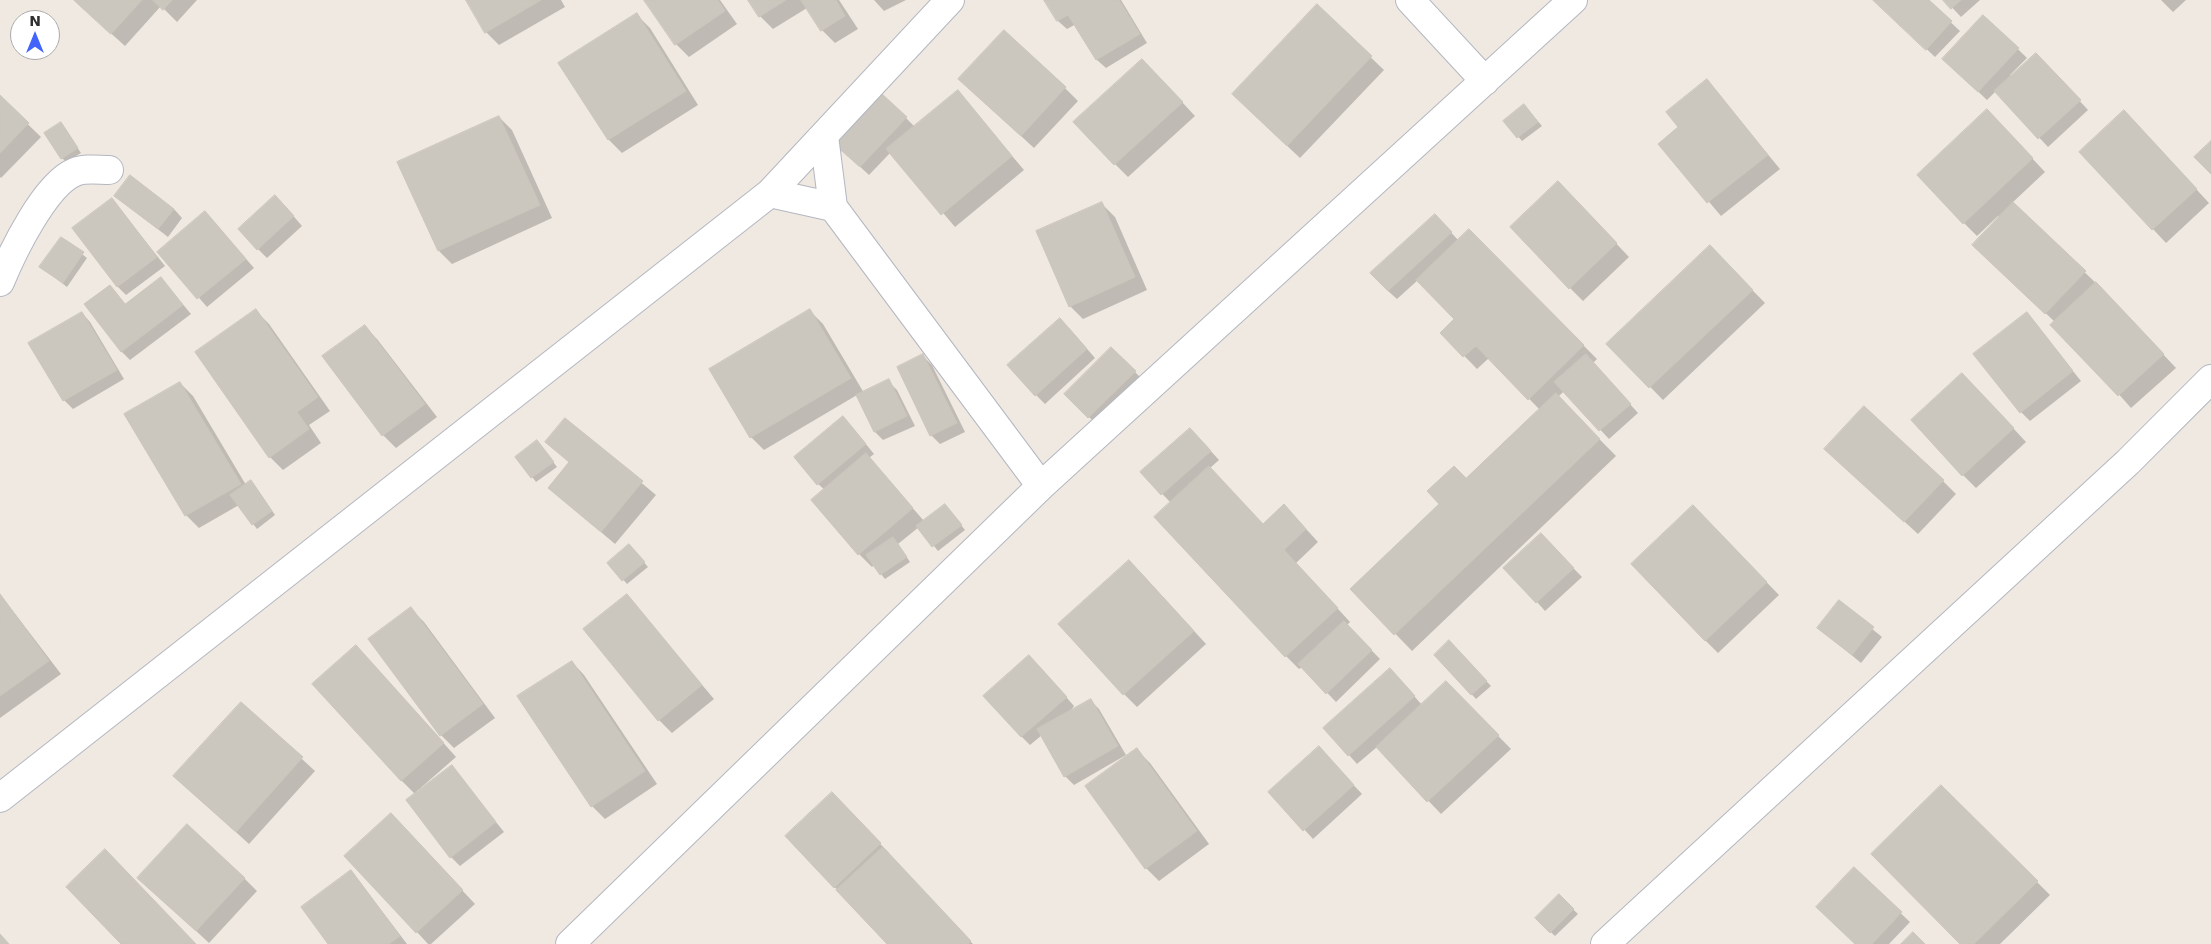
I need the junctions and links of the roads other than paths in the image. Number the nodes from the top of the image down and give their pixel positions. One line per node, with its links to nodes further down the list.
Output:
1 (950, 0): 5 (street)
2 (1410, 0): 4 (street)
3 (1573, 0): 4 (street)
4 (1485, 81): 11 (street)
5 (824, 136): 7 (street); 8 (street)
6 (109, 170): 9 (street)
7 (770, 193): 8 (street); 12 (street)
8 (833, 207): 11 (street)
9 (0, 282)
10 (2211, 378): 14 (street)
11 (1041, 486): 13 (street)
12 (0, 798)
13 (570, 944)
14 (1605, 944)

